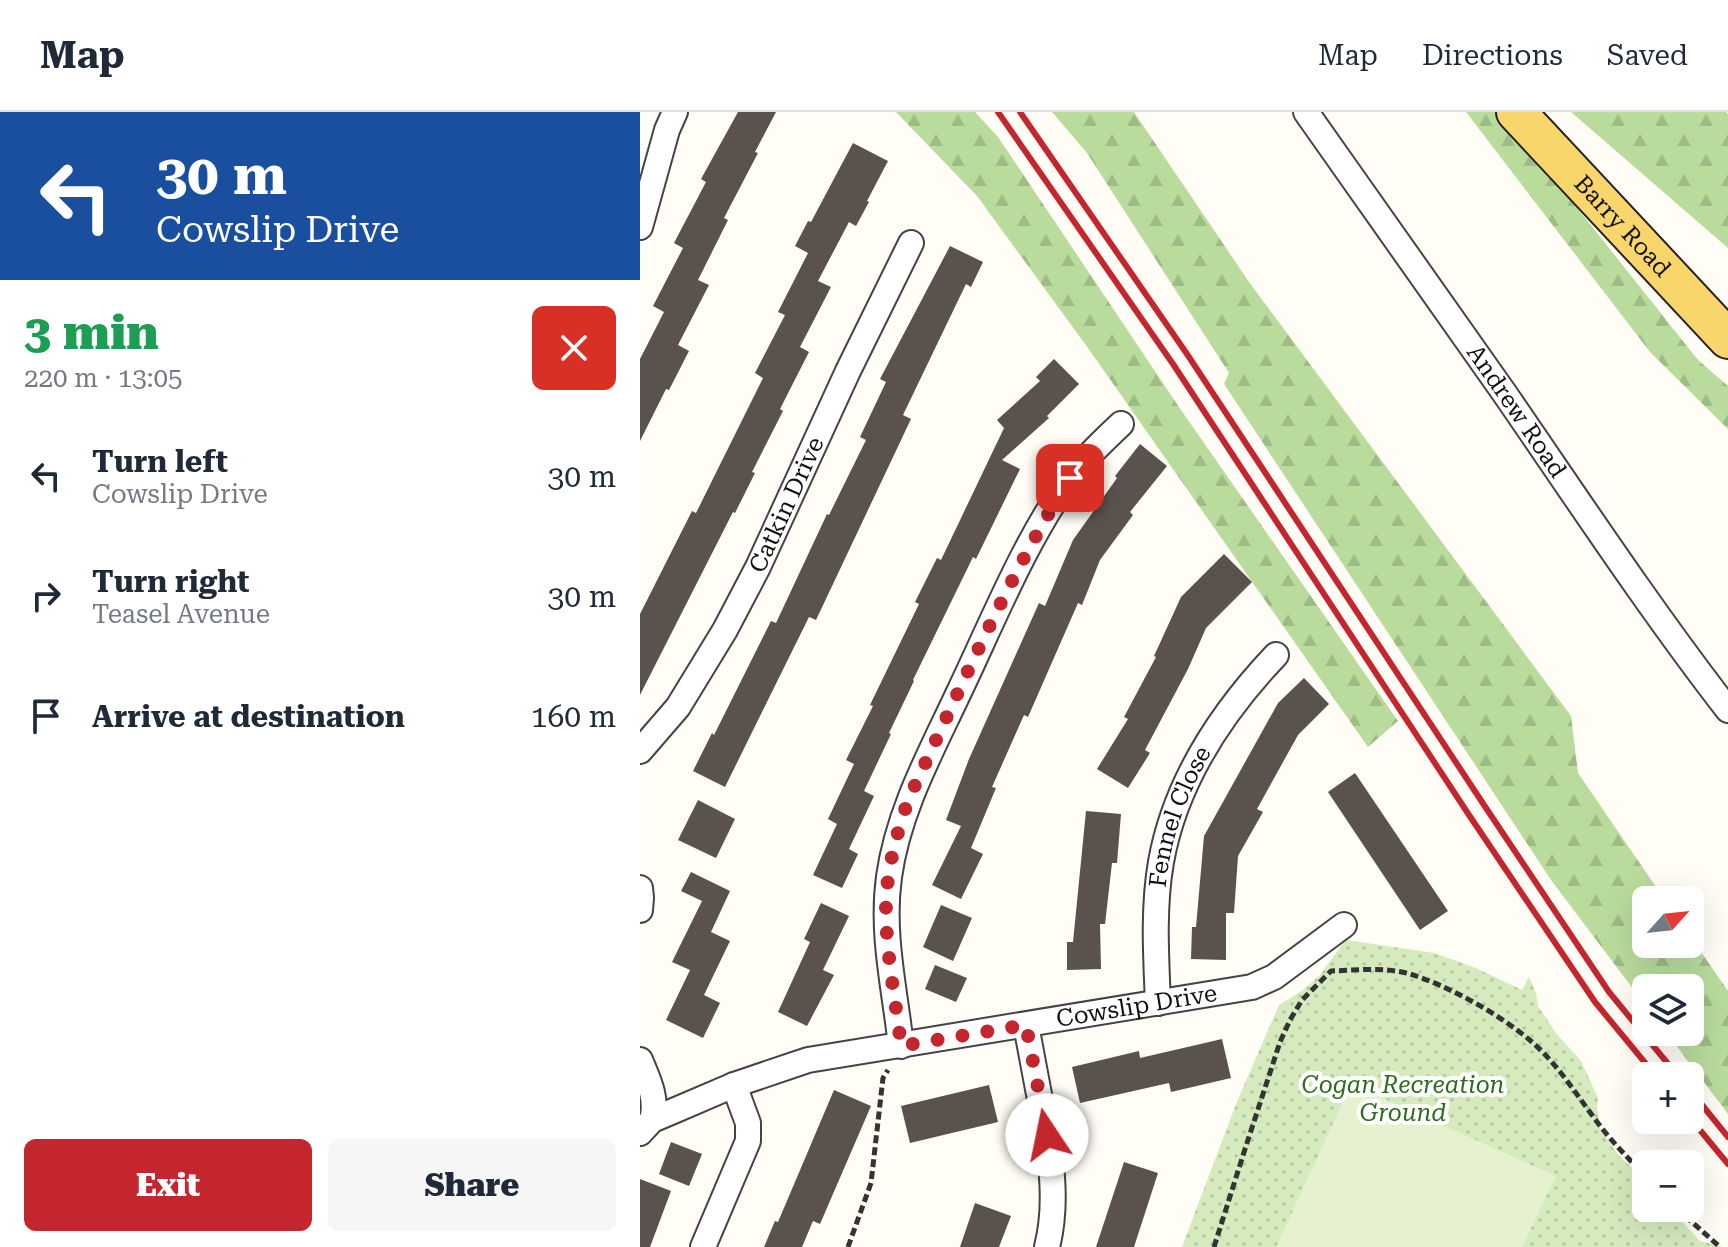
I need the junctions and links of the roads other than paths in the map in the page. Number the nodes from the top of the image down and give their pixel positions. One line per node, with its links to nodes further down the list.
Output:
1 (675, 112): 4 (street)
2 (1306, 112): 9 (street, Andrew Road)
3 (1516, 112): 6 (main road, Barry Road)
4 (640, 227)
5 (911, 243): 10 (street, Catkin Drive)
6 (1728, 339)
7 (1121, 424): 16 (street)
8 (1276, 655): 14 (street, Fennel Close)
9 (1728, 710)
10 (640, 751)
11 (640, 888): 12 (street)
12 (640, 910)
13 (1344, 925): 14 (street, Cowslip Drive)
14 (1158, 1003): 15 (street, Cowslip Drive)
15 (1026, 1025): 16 (street, Cowslip Drive); 21 (street)
16 (901, 1046): 18 (street, Cowslip Drive)
17 (640, 1060): 19 (street)
18 (734, 1085): 19 (street, Cowslip Drive); 20 (street)
19 (646, 1127)
20 (703, 1247)
21 (1047, 1247)

